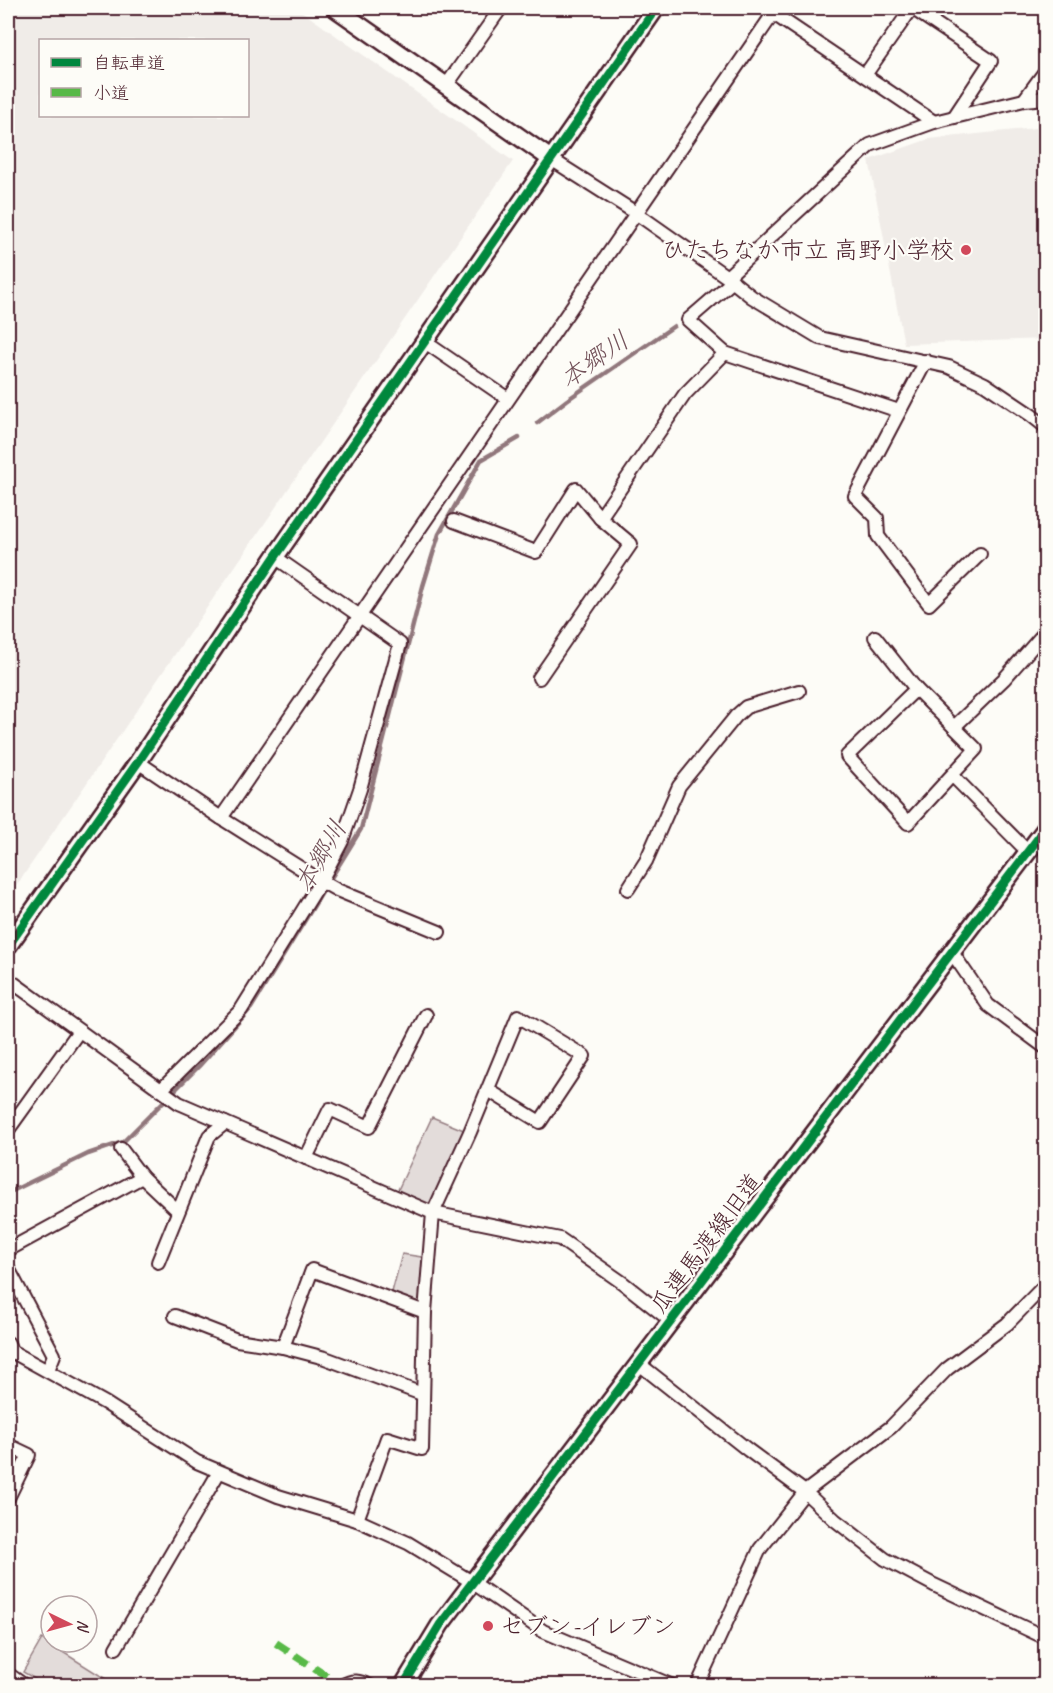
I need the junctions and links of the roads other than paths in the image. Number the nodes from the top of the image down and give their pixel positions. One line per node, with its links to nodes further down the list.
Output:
1 (335, 8): 8 (street)
2 (501, 8): 8 (street)
3 (656, 8): 13 (street)
4 (912, 8): 7 (street); 11 (street)
5 (772, 9): 7 (street); 14 (street)
6 (1046, 70): 10 (street)
7 (865, 75): 12 (street)
8 (446, 86): 13 (street)
9 (1046, 98): 10 (street)
10 (1024, 100): 11 (street)
11 (954, 117): 12 (street)
12 (934, 122): 15 (street)
13 (551, 159): 14 (street); 16 (street)
14 (636, 213): 15 (street); 19 (street)
15 (730, 279): 17 (street); 18 (street)
16 (425, 342): 19 (street); 25 (street)
17 (725, 352): 20 (street); 22 (street)
18 (926, 361): 20 (street); 21 (street)
19 (508, 399): 26 (street)
20 (899, 411): 24 (street)
21 (1046, 427)
22 (600, 518): 23 (street); 29 (street)
23 (454, 521)
24 (980, 554)
25 (275, 556): 26 (street); 33 (street)
26 (360, 615): 35 (street); 38 (street)
27 (1046, 631): 32 (street)
28 (875, 637): 30 (street)
29 (539, 678)
30 (916, 689): 32 (street); 34 (street)
31 (799, 691): 39 (street)
32 (954, 727): 34 (street)
33 (138, 762): 35 (street); 41 (street)
34 (952, 775): 37 (street)
35 (221, 818): 38 (street)
36 (1046, 828): 37 (street, 瓜連馬渡線旧道)
37 (1027, 851): 42 (street, 瓜連馬渡線旧道)
38 (321, 881): 40 (street); 47 (street)
39 (628, 889)
40 (439, 932)
41 (8, 946)
42 (951, 951): 46 (street); 62 (street, 瓜連馬渡線旧道)
43 (8, 979): 45 (street)
44 (426, 1015): 52 (street)
45 (79, 1031): 47 (street); 50 (street)
46 (1046, 1048)
47 (161, 1090): 49 (street)
48 (488, 1090): 48 (street); 55 (street)
49 (225, 1123): 52 (street); 54 (street)
50 (8, 1130)
51 (121, 1149): 53 (street)
52 (306, 1158): 55 (street)
53 (142, 1178): 54 (street); 56 (street)
54 (177, 1210): 57 (street)
55 (433, 1213): 60 (street); 62 (street)
56 (8, 1250)
57 (158, 1262)
58 (8, 1268): 66 (street)
59 (1046, 1284): 70 (street)
60 (425, 1312): 63 (street); 67 (street)
61 (175, 1316): 63 (street)
62 (671, 1321): 65 (street, 瓜連馬渡線旧道)
63 (283, 1347): 67 (street)
64 (9, 1351): 66 (street)
65 (638, 1364): 70 (street); 73 (street, 瓜連馬渡線旧道)
66 (48, 1370): 69 (street)
67 (422, 1394): 72 (street)
68 (8, 1445): 71 (street)
69 (219, 1472): 72 (street); 75 (street)
70 (804, 1492): 74 (street); 82 (street)
71 (8, 1498)
72 (357, 1520): 73 (street)
73 (472, 1582): 80 (street, 瓜連馬渡線旧道); 81 (street)
74 (1046, 1638)
75 (116, 1648)
76 (8, 1674): 77 (street)
77 (25, 1686)
78 (342, 1686): 79 (street)
79 (370, 1686)
80 (403, 1686)
81 (673, 1686)
82 (697, 1686)

